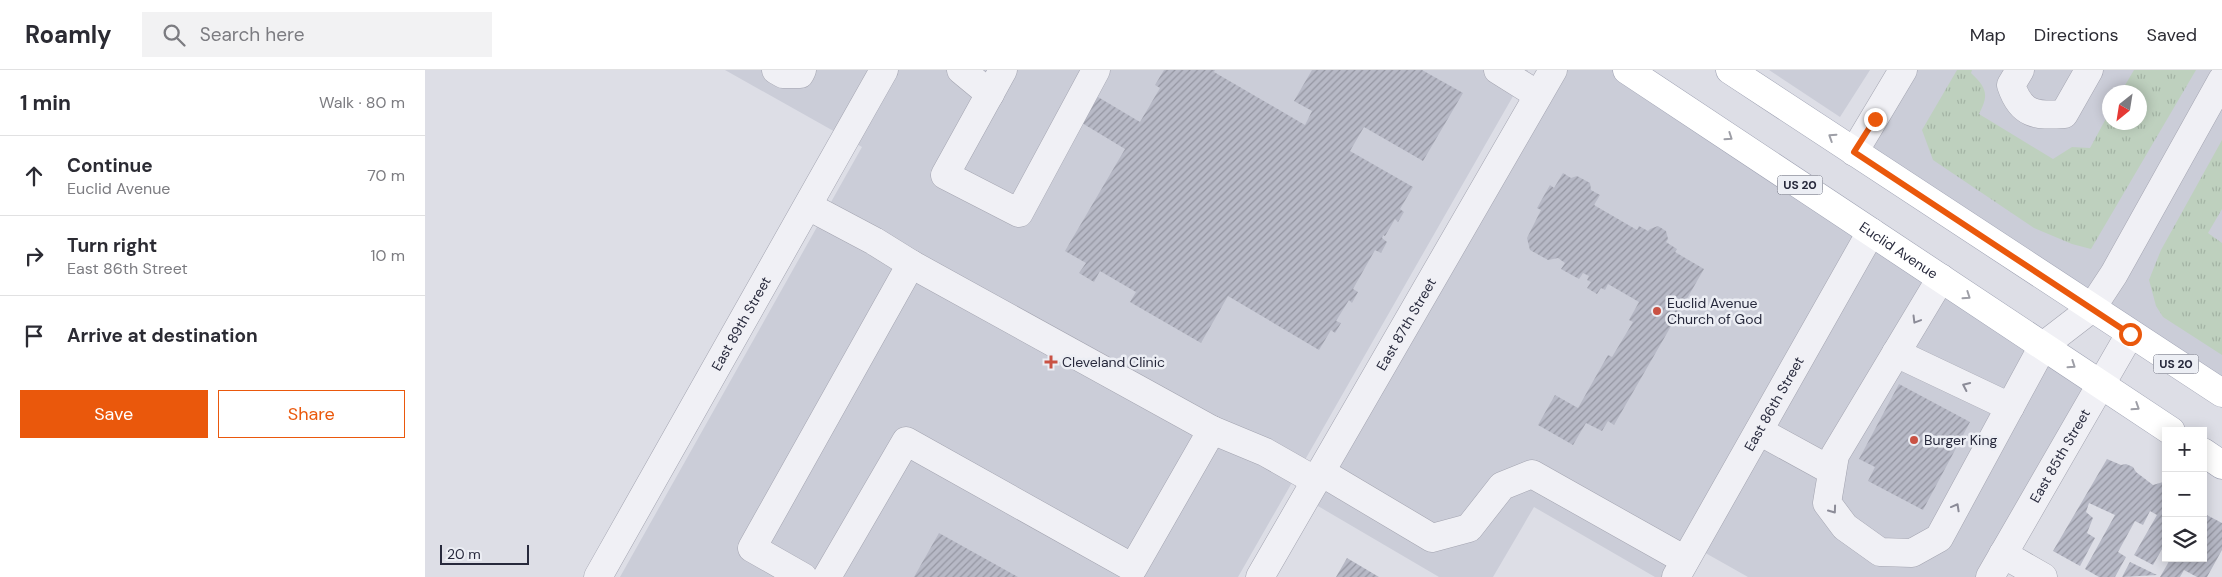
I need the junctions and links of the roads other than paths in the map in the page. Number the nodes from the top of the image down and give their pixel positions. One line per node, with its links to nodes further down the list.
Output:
1 (776, 70): 2 (street)
2 (801, 70)
3 (884, 70): 20 (street, East 89th Street)
4 (961, 70): 16 (street)
5 (1003, 70): 16 (street)
6 (1096, 70): 16 (street)
7 (1499, 70): 17 (street)
8 (1553, 70): 17 (street, East 87th Street)
9 (1627, 70): 18 (main road, Euclid Avenue / US 20)
10 (1640, 70): 18 (street)
11 (1730, 70): 19 (main road, US 20, one-way to 11)
12 (1903, 70): 19 (street)
13 (2020, 70): 14 (street)
14 (2089, 70)
15 (2222, 80): 24 (street)
16 (989, 94)
17 (1538, 95): 37 (street, East 87th Street)
18 (1689, 110): 21 (main road, Euclid Avenue / US 20, one-way to 21)
19 (1854, 152): 24 (main road, US 20)
20 (809, 206): 22 (street); 40 (street, East 89th Street)
21 (1871, 232): 23 (main road, Euclid Avenue / US 20); 33 (street, East 86th Street)
22 (911, 264): 32 (street); 41 (street)
23 (1941, 278): 26 (main road, Euclid Avenue / US 20, one-way to 26); 27 (street, one-way to 27)
24 (2091, 309): 25 (main road, US 20); 26 (street)
25 (2130, 334): 28 (street, East 85th Street); 29 (main road, US 20)
26 (2043, 346): 28 (main road, Euclid Avenue / US 20, one-way to 28); 30 (street)
27 (1896, 353): 30 (street, one-way to 27); 36 (street)
28 (2101, 384): 31 (main road, Euclid Avenue / US 20, one-way to 31); 38 (street, East 85th Street)
29 (2222, 393)
30 (2011, 407): 36 (street, one-way to 30)
31 (2165, 427)
32 (1212, 430): 37 (street); 42 (street)
33 (1759, 430): 36 (street); 39 (street, East 86th Street)
34 (2207, 455): 35 (main road)
35 (2222, 464)
36 (1832, 471)
37 (1318, 477): 39 (street); 43 (street, East 87th Street)
38 (2003, 554): 44 (street, East 85th Street); 45 (street)
39 (1681, 568)
40 (598, 577)
41 (803, 577)
42 (827, 577)
43 (1261, 577)
44 (1990, 577)
45 (2043, 577)

